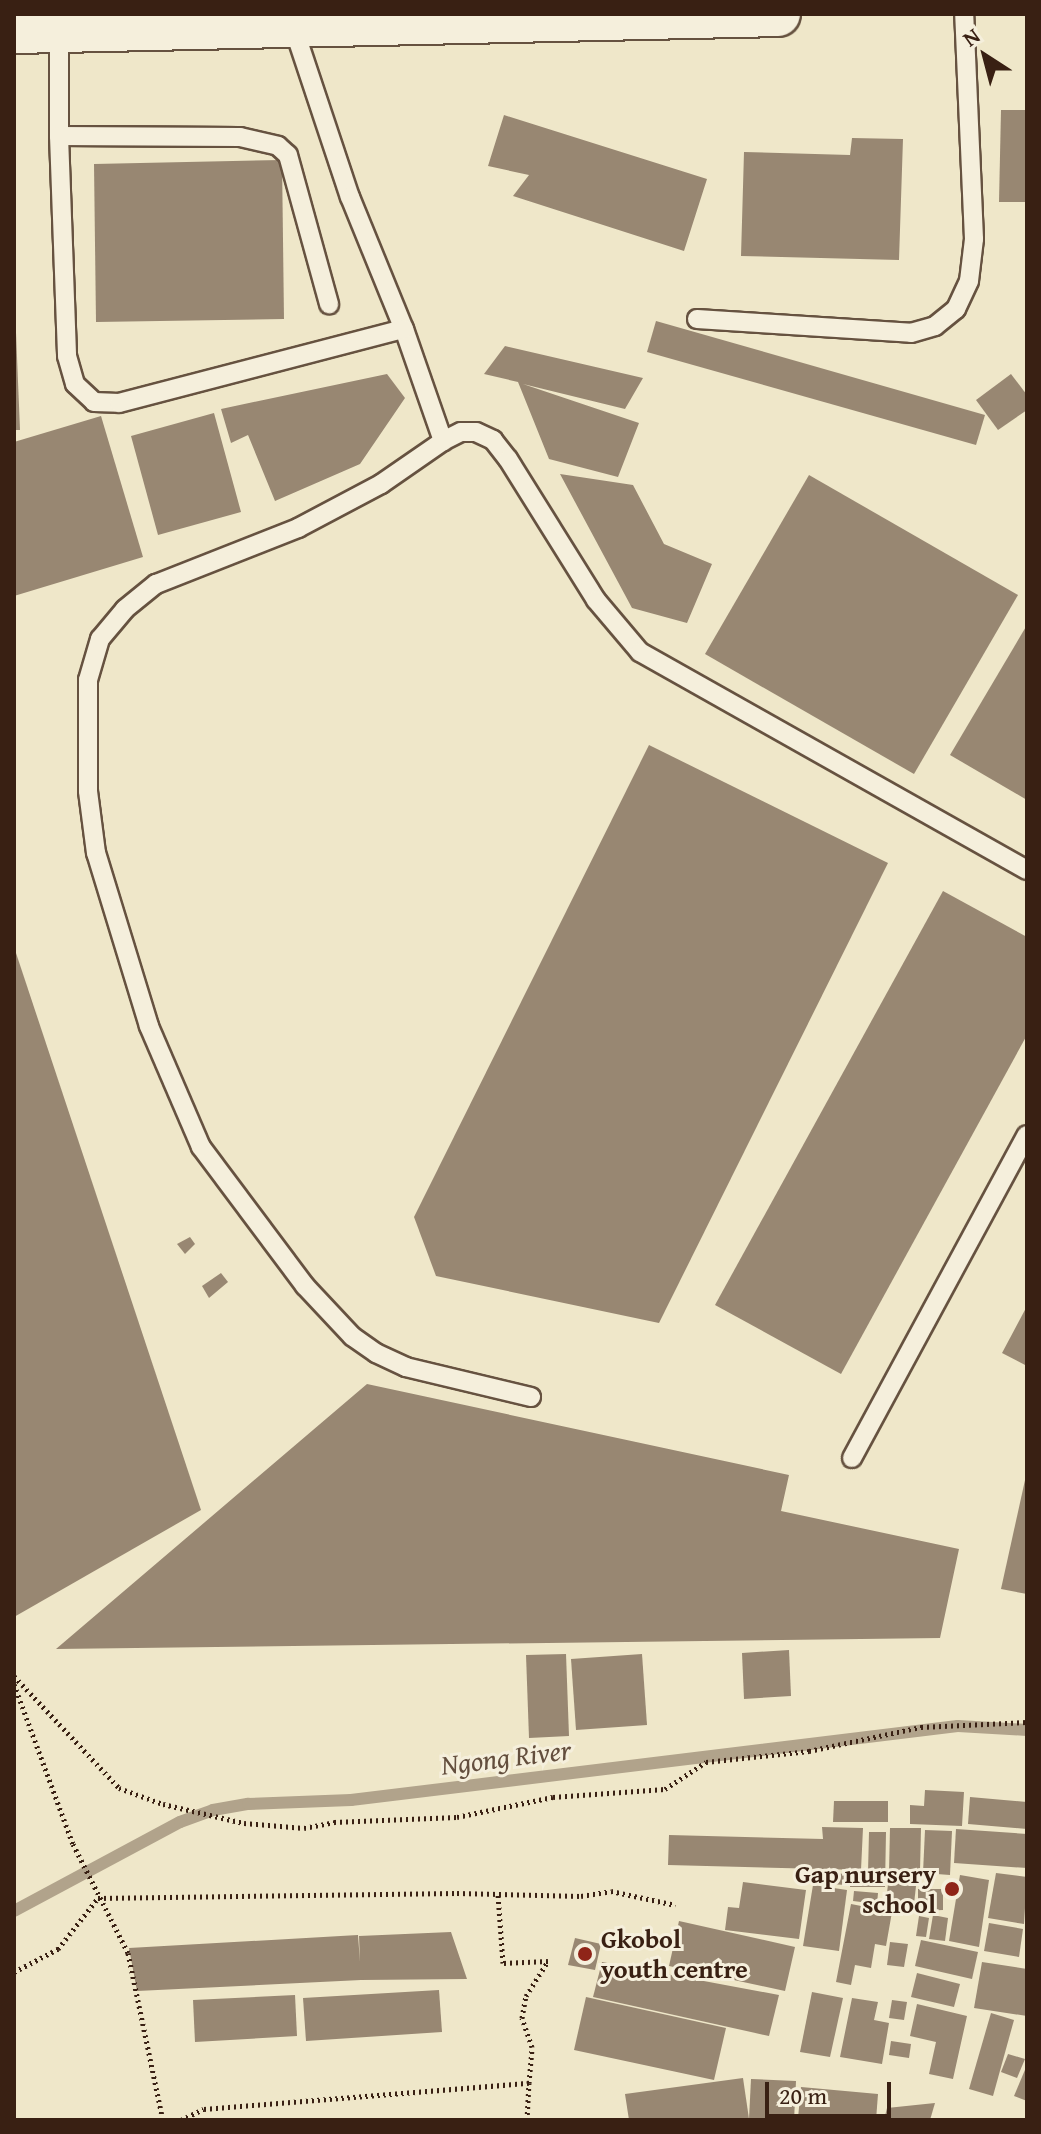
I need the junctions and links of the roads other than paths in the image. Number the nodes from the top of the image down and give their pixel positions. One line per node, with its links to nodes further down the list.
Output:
1 (778, 14): 3 (main road)
2 (964, 14): 8 (lane)
3 (293, 23): 4 (main road); 9 (lane)
4 (59, 29): 5 (main road); 6 (lane)
5 (14, 31)
6 (59, 136): 7 (lane); 9 (lane)
7 (329, 304)
8 (697, 319)
9 (404, 329): 10 (lane)
10 (443, 441): 11 (lane); 13 (lane)
11 (1027, 870)
12 (1027, 1135): 14 (lane)
13 (531, 1397)
14 (852, 1458)

